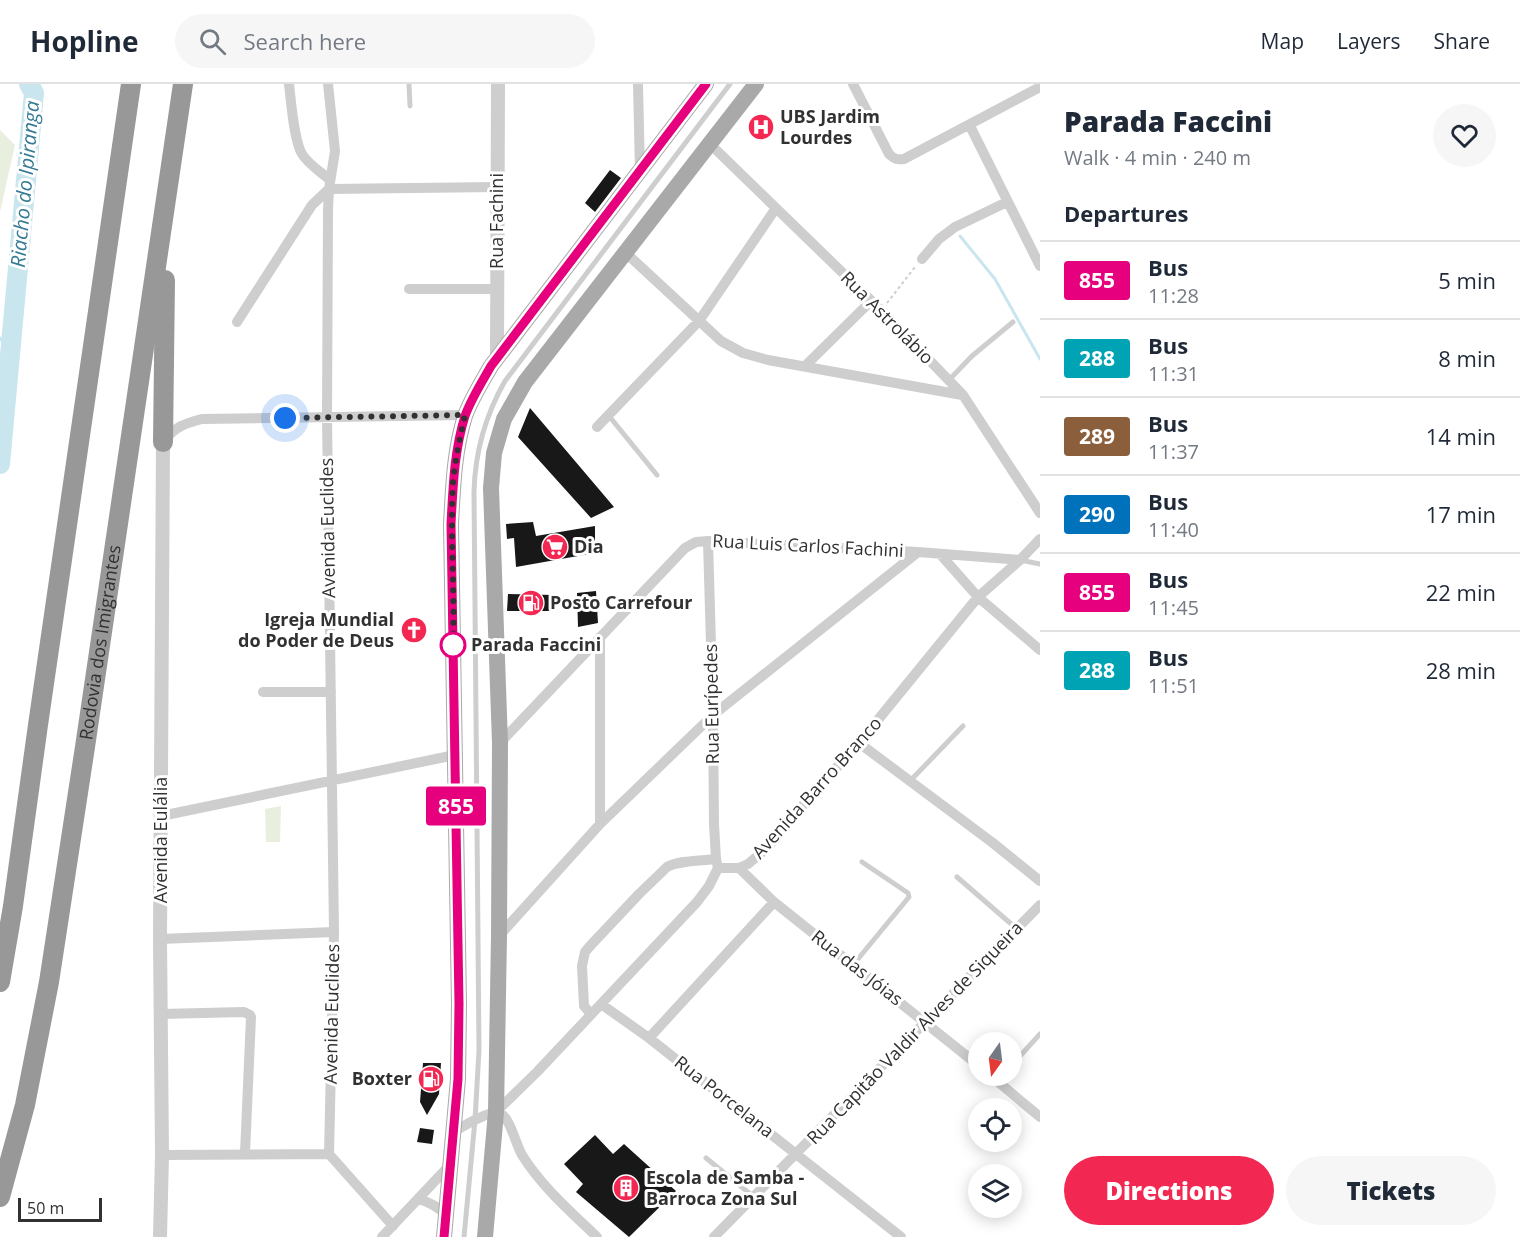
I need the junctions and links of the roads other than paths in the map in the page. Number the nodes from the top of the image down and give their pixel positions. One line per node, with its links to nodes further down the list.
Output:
1 (131, 84): 74 (highway)
2 (183, 84): 19 (highway, Rodovia dos Imigrantes)
3 (289, 84): 17 (street)
4 (328, 84): 17 (street, Avenida Euclides)
5 (409, 84): 13 (lane)
6 (498, 84): 18 (street, Rua Fachini)
7 (638, 84): 16 (street)
8 (706, 84): 16 (main road)
9 (730, 84): 86 (lane)
10 (756, 84): 15 (main road)
11 (853, 84): 14 (street)
12 (1040, 87): 14 (street)
13 (410, 106)
14 (970, 126): 20 (street)
15 (709, 143): 21 (street, Rua Astrolábio); 22 (main road)
16 (640, 171): 31 (main road)
17 (329, 184): 18 (street); 29 (street); 37 (street, Avenida Euclides)
18 (497, 188): 26 (street, Rua Fachini)
19 (166, 201): 39 (highway); 94 (highway, Rodovia dos Imigrantes)
20 (1007, 202): 23 (street); 24 (street)
21 (776, 208): 27 (street, Rua Astrolábio); 28 (street)
22 (626, 253): 28 (street); 55 (main road)
23 (922, 259)
24 (1040, 266)
25 (409, 289): 26 (street)
26 (497, 289): 31 (street, Rua Fachini)
27 (871, 301): 32 (street); 33 (street, Rua Astrolábio)
28 (699, 321): 32 (street); 36 (street)
29 (237, 322)
30 (1013, 322): 33 (lane)
31 (496, 358): 35 (main road)
32 (805, 366): 34 (street)
33 (948, 381): 34 (street, Rua Astrolábio)
34 (963, 395): 41 (street, Rua Astrolábio)
35 (465, 415): 37 (street); 57 (main road)
36 (608, 415): 38 (street); 40 (lane)
37 (327, 418): 39 (street); 52 (street, Avenida Euclides)
38 (597, 427)
39 (162, 442): 60 (street, Avenida Eulália)
40 (657, 475)
41 (1040, 513)
42 (1040, 539): 46 (street)
43 (708, 541): 44 (street, Rua Luis Carlos Fachini); 49 (street, Rua Luis Carlos Fachini); 53 (street, Rua Eurípedes)
44 (918, 552): 45 (street, Rua Luis Carlos Fachini); 53 (street)
45 (940, 554): 46 (street, Rua Luis Carlos Fachini); 48 (street)
46 (1020, 560): 47 (lane); 48 (street, Avenida Barro Branco)
47 (1040, 564)
48 (978, 597): 50 (street); 56 (street, Avenida Barro Branco)
49 (600, 638): 55 (street, Rua Luis Carlos Fachini); 61 (street)
50 (1040, 650)
51 (263, 692): 52 (street)
52 (331, 692): 58 (street, Avenida Euclides)
53 (713, 715): 61 (street); 63 (street, Rua Eurípedes)
54 (963, 726): 59 (lane)
55 (500, 743): 71 (main road)
56 (859, 743): 59 (street); 64 (street, Avenida Barro Branco)
57 (455, 755): 58 (street); 87 (main road)
58 (333, 781): 60 (street); 70 (street, Avenida Euclides)
59 (910, 781): 66 (street)
60 (161, 816): 72 (street, Avenida Eulália)
61 (600, 824): 71 (street)
62 (862, 862): 73 (lane)
63 (717, 864): 64 (street, Avenida Barro Branco); 75 (street); 77 (street, Avenida Barro Branco)
64 (739, 868): 67 (street, Rua das Jóias)
65 (957, 877): 69 (lane)
66 (1040, 881)
67 (774, 902): 73 (street, Rua das Jóias); 80 (street)
68 (1040, 905): 69 (street, Rua Capitão Valdir Alves de Siqueira)
69 (1017, 928): 78 (street, Rua Capitão Valdir Alves de Siqueira)
70 (334, 932): 72 (street); 89 (street, Avenida Euclides)
71 (499, 936): 84 (main road)
72 (160, 939): 76 (street, Avenida Eulália)
73 (853, 965): 78 (street, Rua das Jóias)
74 (0, 982)
75 (602, 1004): 77 (street); 80 (street, Rua Porcelana)
76 (161, 1014): 88 (street); 91 (street, Avenida Eulália)
77 (591, 1014): 84 (street)
78 (926, 1023): 82 (street, Rua das Jóias); 90 (street, Rua Capitão Valdir Alves de Siqueira)
79 (1040, 1034): 81 (lane)
80 (649, 1038): 90 (street, Rua Porcelana)
81 (1022, 1053)
82 (968, 1057)
83 (1007, 1086): 85 (street)
84 (496, 1112): 86 (street); 103 (main road); 104 (street)
85 (1040, 1117)
86 (476, 1120): 87 (street); 102 (lane)
87 (454, 1131): 93 (main road)
88 (245, 1153): 89 (street); 91 (street)
89 (329, 1154): 98 (street)
90 (796, 1154): 95 (street, Rua Capitão Valdir Alves de Siqueira); 106 (street, Rua Porcelana)
91 (162, 1155): 99 (street, Avenida Eulália)
92 (706, 1158): 95 (lane)
93 (451, 1164): 96 (street); 97 (main road)
94 (0, 1197)
95 (754, 1197): 105 (street, Rua Capitão Valdir Alves de Siqueira)
96 (418, 1200): 97 (street); 98 (street)
97 (447, 1215): 101 (main road)
98 (393, 1226): 100 (street)
99 (160, 1237)
100 (382, 1237)
101 (444, 1237)
102 (464, 1237)
103 (485, 1237)
104 (597, 1237)
105 (714, 1237)
106 (901, 1237)

